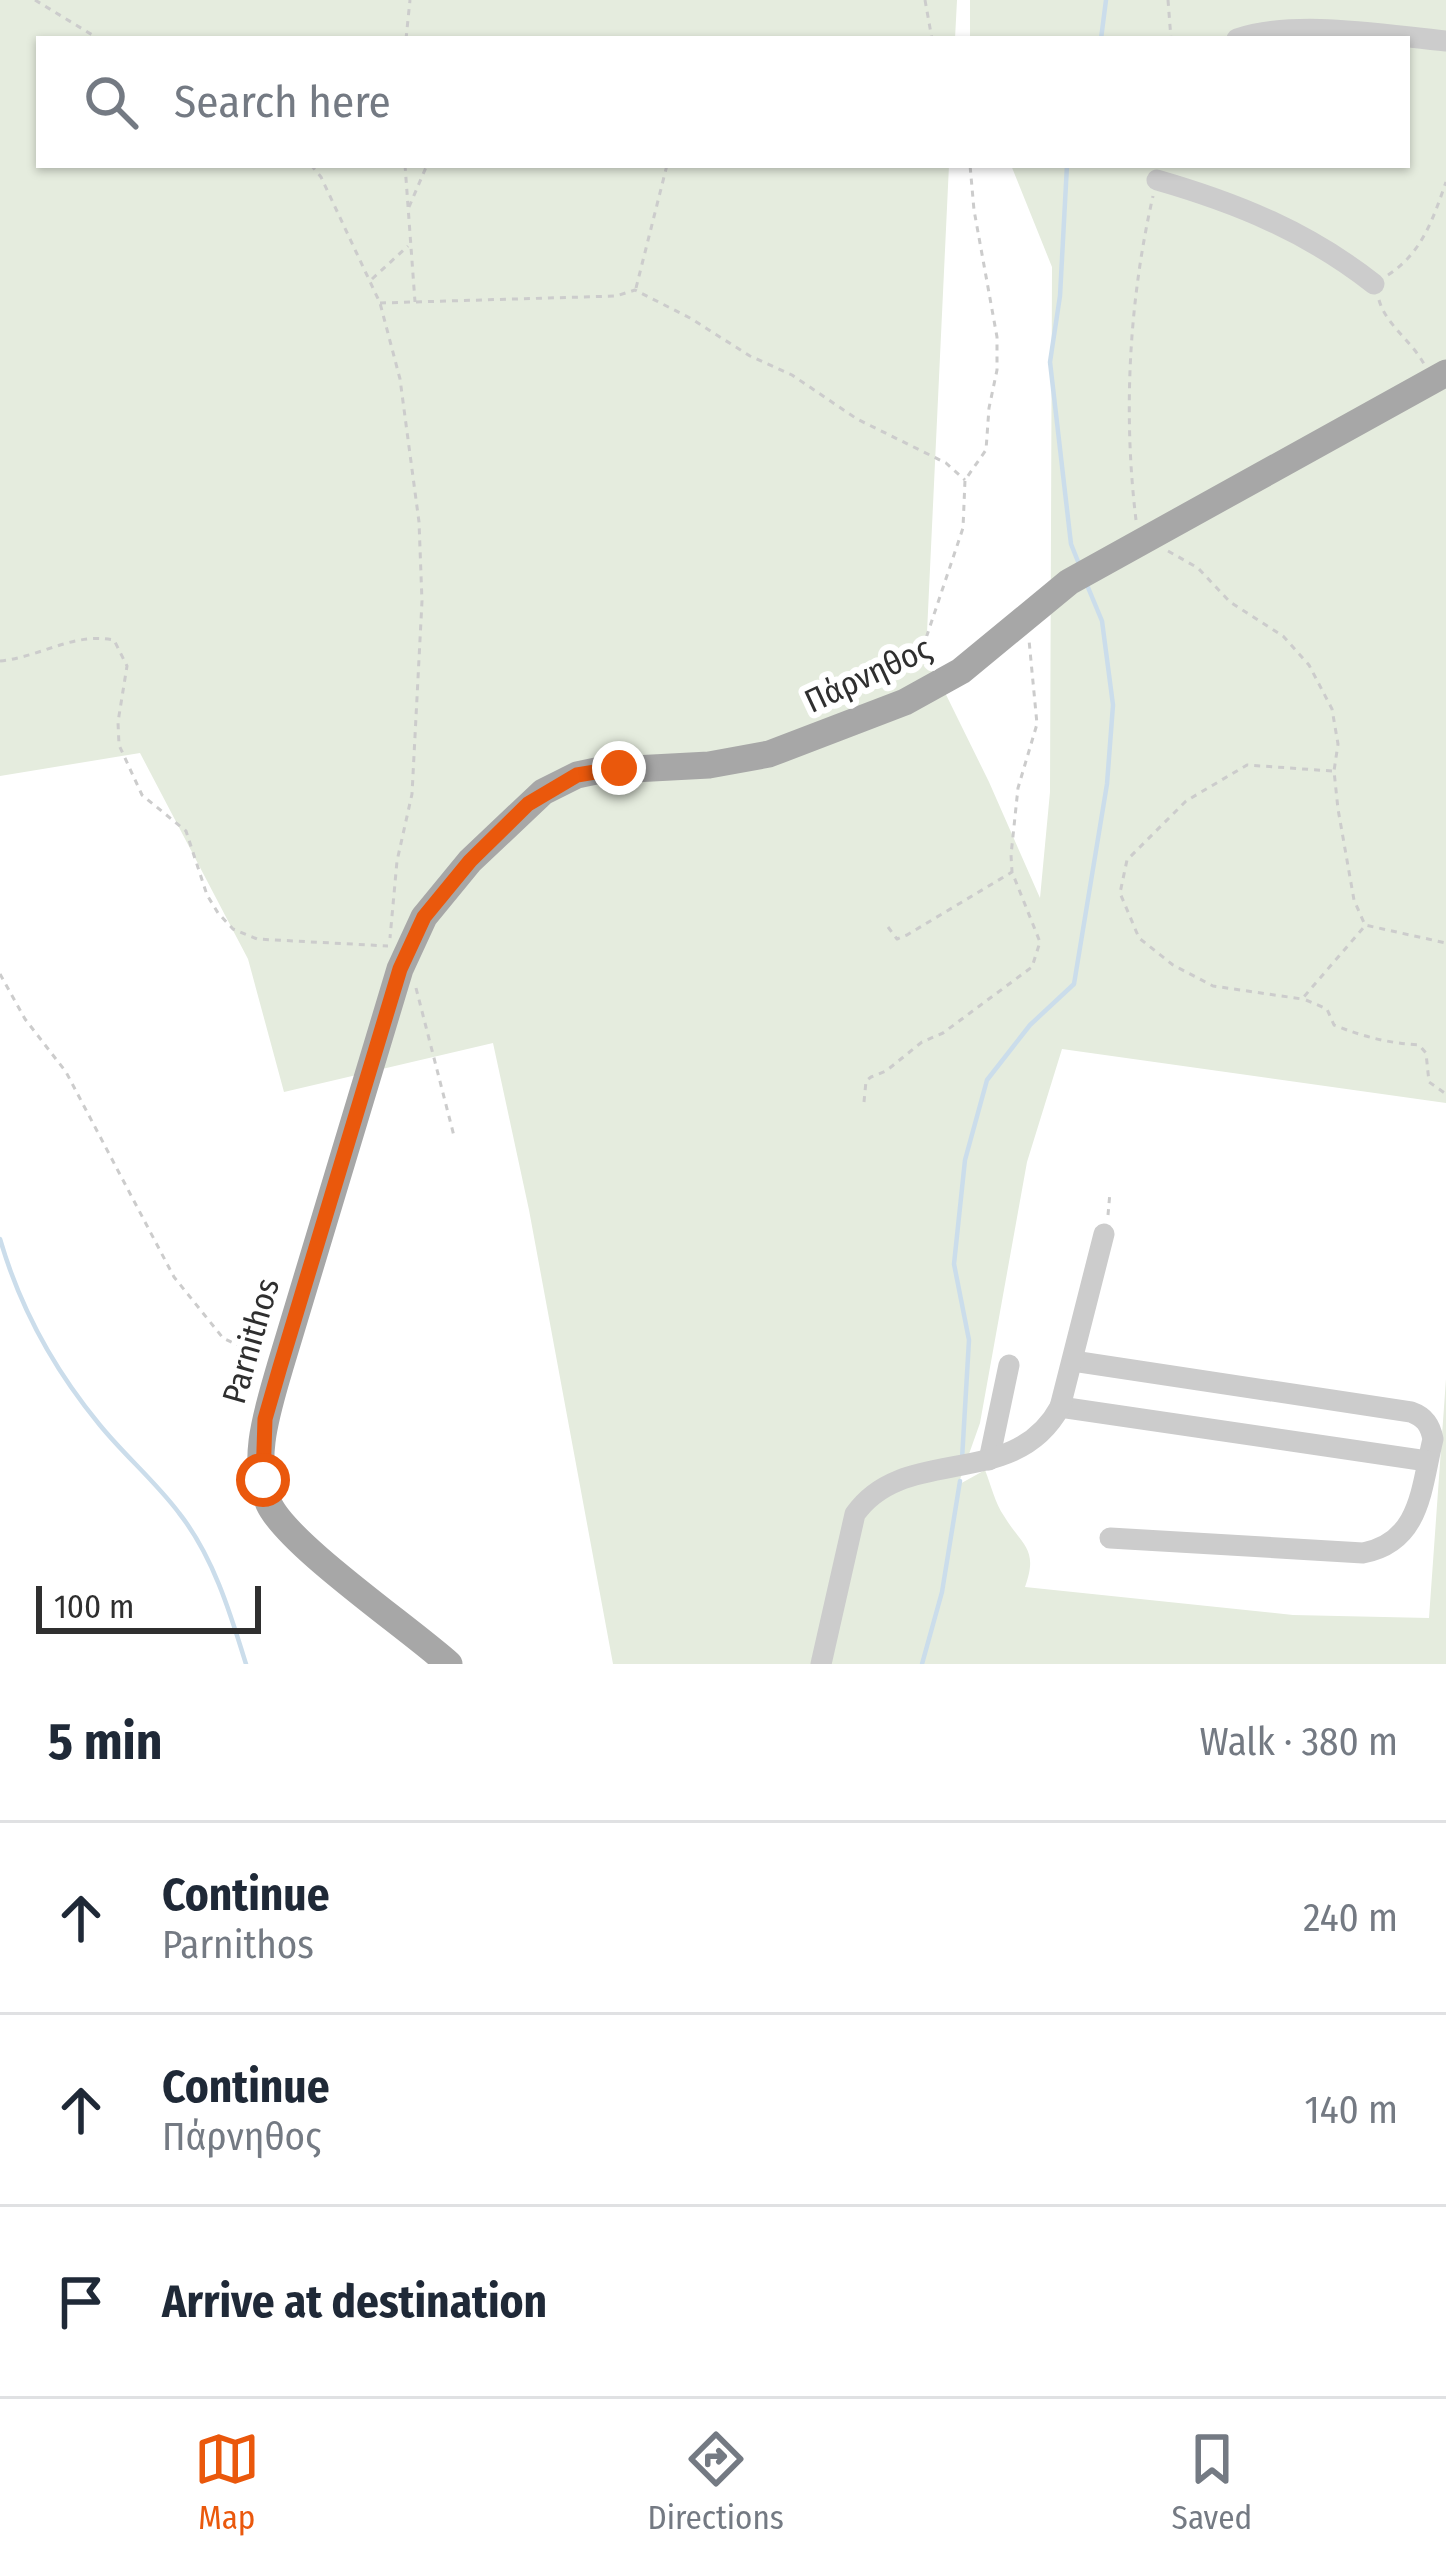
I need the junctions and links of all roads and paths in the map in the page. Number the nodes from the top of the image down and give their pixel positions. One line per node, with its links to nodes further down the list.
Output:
1 (35, 0): 5 (path)
2 (410, 0): 6 (path)
3 (925, 0): 7 (path)
4 (1168, 0): 8 (path)
5 (94, 36)
6 (406, 36)
7 (931, 36)
8 (1172, 36)
9 (1246, 36): 10 (street)
10 (1376, 36)
11 (1410, 38): 12 (street)
12 (1446, 41)
13 (314, 168): 22 (path)
14 (405, 168): 20 (path)
15 (426, 168): 20 (path)
16 (666, 168): 24 (path)
17 (970, 168): 28 (path)
18 (1156, 180): 23 (street); 29 (path)
19 (1446, 182): 23 (path)
20 (408, 208): 21 (path)
21 (408, 246): 22 (path); 26 (path)
22 (371, 280): 25 (path)
23 (1374, 284): 27 (path)
24 (635, 290): 26 (path); 28 (path)
25 (380, 303): 26 (path); 38 (path)
26 (416, 304)
27 (1439, 377): 29 (main road, Πάρνηθος)
28 (965, 480): 32 (path)
29 (1146, 538): 30 (main road, Πάρνηθος); 33 (path)
30 (1027, 613): 32 (main road, Πάρνηθος); 34 (path)
31 (0, 661): 38 (path)
32 (905, 702): 38 (main road, Πάρνηθος)
33 (1334, 771): 35 (path); 40 (path)
34 (1012, 872): 36 (path); 42 (path)
35 (1365, 925): 37 (path); 40 (path)
36 (888, 927)
37 (1446, 943)
38 (395, 957): 43 (path); 48 (main road, Parnithos)
39 (0, 974): 48 (path)
40 (1302, 999): 41 (path)
41 (1446, 1094)
42 (864, 1102)
43 (454, 1136)
44 (1110, 1192): 45 (path)
45 (1104, 1234): 46 (street)
46 (1073, 1361): 49 (street); 51 (street)
47 (1009, 1365): 50 (street)
48 (280, 1367): 53 (main road, Parnithos)
49 (1060, 1407): 50 (street); 51 (street)
50 (989, 1460): 54 (street)
51 (1427, 1461): 52 (street)
52 (1110, 1538)
53 (449, 1664)
54 (821, 1664)

